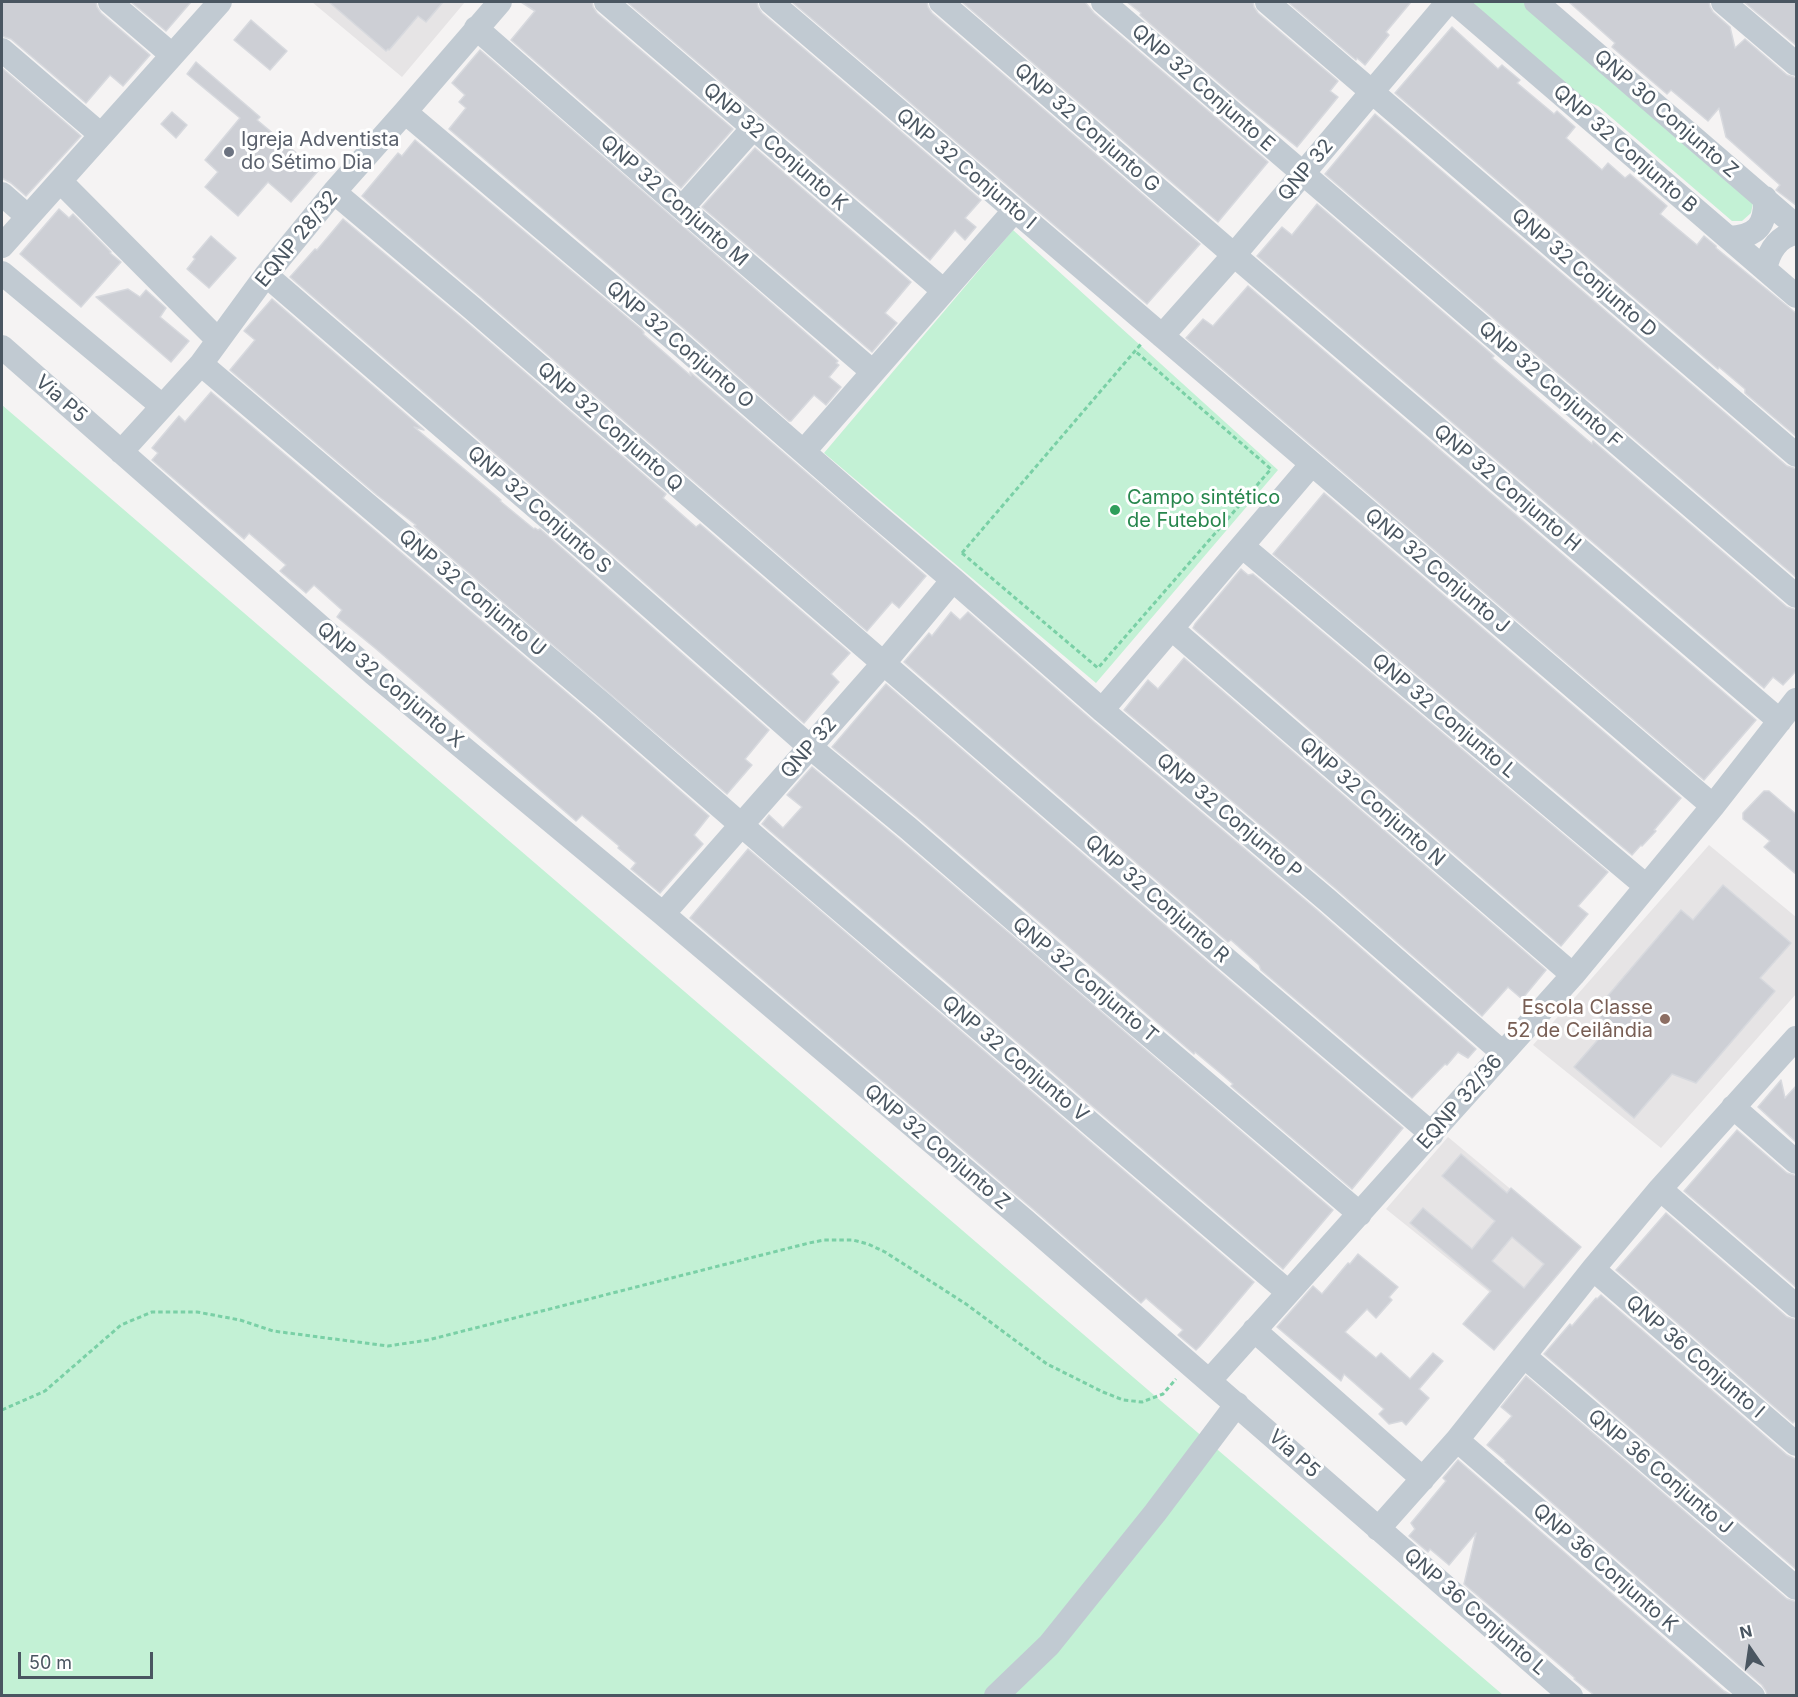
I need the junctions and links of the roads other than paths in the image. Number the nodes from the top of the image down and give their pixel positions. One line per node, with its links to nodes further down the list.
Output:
1 (110, 2): 15 (street)
2 (220, 2): 15 (street)
3 (500, 2): 13 (street, EQNP 28/32)
4 (606, 2): 19 (street, QNP 32 Conjunto K)
5 (771, 2): 27 (street, QNP 32 Conjunto I)
6 (940, 2): 33 (street, QNP 32 Conjunto G)
7 (1103, 2): 21 (street, QNP 32 Conjunto E)
8 (1267, 2): 17 (street, QNP 32 Conjunto D)
9 (1448, 2): 17 (street, QNP 32)
10 (1454, 2): 31 (street, QNP 32 Conjunto B)
11 (1536, 2): 25 (street, QNP 30 Conjunto Z)
12 (1723, 2): 16 (street)
13 (476, 28): 18 (street, EQNP 28/32); 26 (street, QNP 32 Conjunto M)
14 (2, 50): 20 (street)
15 (172, 55): 20 (street)
16 (1797, 64)
17 (1372, 91): 21 (street, QNP 32); 47 (street, QNP 32 Conjunto D)
18 (405, 112): 23 (street, EQNP 28/32); 45 (street, QNP 32 Conjunto O)
19 (753, 128): 26 (street); 37 (street, QNP 32 Conjunto K)
20 (100, 134): 22 (street)
21 (1303, 174): 33 (street, QNP 32); 51 (street, QNP 32 Conjunto F)
22 (60, 181): 28 (street); 40 (street)
23 (334, 192): 36 (street, EQNP 28/32); 53 (street, QNP 32 Conjunto Q)
24 (2, 194): 28 (street)
25 (1765, 198): 29 (street, QNP 30 Conjunto Z); 31 (street)
26 (682, 208): 43 (street, QNP 32 Conjunto M)
27 (1014, 211): 37 (street); 39 (street, QNP 32 Conjunto I)
28 (27, 216): 32 (street)
29 (1797, 226)
30 (1797, 233): 34 (street)
31 (1729, 238): 34 (street, QNP 32 Conjunto B)
32 (2, 246)
33 (1234, 255): 39 (street, QNP 32); 56 (street, QNP 32 Conjunto H)
34 (1765, 269): 38 (street, QNP 32 Conjunto B)
35 (2, 273): 44 (street)
36 (266, 274): 40 (street, EQNP 28/32); 57 (street, QNP 32 Conjunto S)
37 (944, 291): 43 (street)
38 (1797, 296)
39 (1162, 336): 48 (street, QNP 32 Conjunto J)
40 (218, 340): 42 (street, EQNP 28/32)
41 (2, 348): 46 (street, Via P5)
42 (201, 364): 44 (street, EQNP 28/32); 59 (street, QNP 32 Conjunto U)
43 (873, 372): 45 (street)
44 (162, 406): 46 (street, EQNP 28/32)
45 (804, 451): 50 (street, QNP 32 Conjunto O)
46 (121, 452): 61 (street, QNP 32 Conjunto X)
47 (1797, 455)
48 (1311, 465): 49 (street); 58 (street, QNP 32 Conjunto J)
49 (1242, 546): 52 (street); 60 (street, QNP 32 Conjunto L)
50 (954, 580): 53 (street, QNP 32); 55 (street, QNP 32 Conjunto P)
51 (1797, 596)
52 (1172, 628): 55 (street); 62 (street, QNP 32 Conjunto N)
53 (883, 664): 57 (street, QNP 32); 66 (street, QNP 32 Conjunto R)
54 (1797, 700): 56 (street, EQNP 32/36)
55 (1102, 710): 64 (street, QNP 32 Conjunto P)
56 (1780, 721): 58 (street, EQNP 32/36)
57 (810, 747): 59 (street, QNP 32); 69 (street, QNP 32 Conjunto T)
58 (1713, 806): 60 (street, EQNP 32/36)
59 (742, 825): 61 (street, QNP 32); 71 (street, QNP 32 Conjunto V)
60 (1646, 886): 62 (street, EQNP 32/36)
61 (663, 914): 75 (street, QNP 32 Conjunto Z)
62 (1573, 975): 64 (street, EQNP 32/36)
63 (1797, 1038): 65 (street)
64 (1503, 1053): 66 (street, EQNP 32/36)
65 (1733, 1107): 67 (street); 68 (street)
66 (1432, 1134): 69 (street, EQNP 32/36)
67 (1797, 1161)
68 (1660, 1189): 70 (street); 72 (street)
69 (1360, 1214): 71 (street, EQNP 32/36)
70 (1593, 1269): 74 (street); 78 (street, QNP 36 Conjunto I)
71 (1288, 1292): 73 (street, EQNP 32/36)
72 (1797, 1306)
73 (1254, 1330): 75 (street, EQNP 32/36); 79 (street)
74 (1524, 1356): 77 (street); 81 (street, QNP 36 Conjunto J)
75 (1210, 1380): 76 (street, Via P5)
76 (1238, 1404): 80 (street, Via P5); 82 (street)
77 (1457, 1440): 79 (street); 84 (street, QNP 36 Conjunto K)
78 (1797, 1444)
79 (1422, 1479): 80 (street)
80 (1378, 1529): 83 (street, QNP 36 Conjunto L)
81 (1797, 1588)
82 (996, 1695)
83 (1571, 1695)
84 (1753, 1695)

